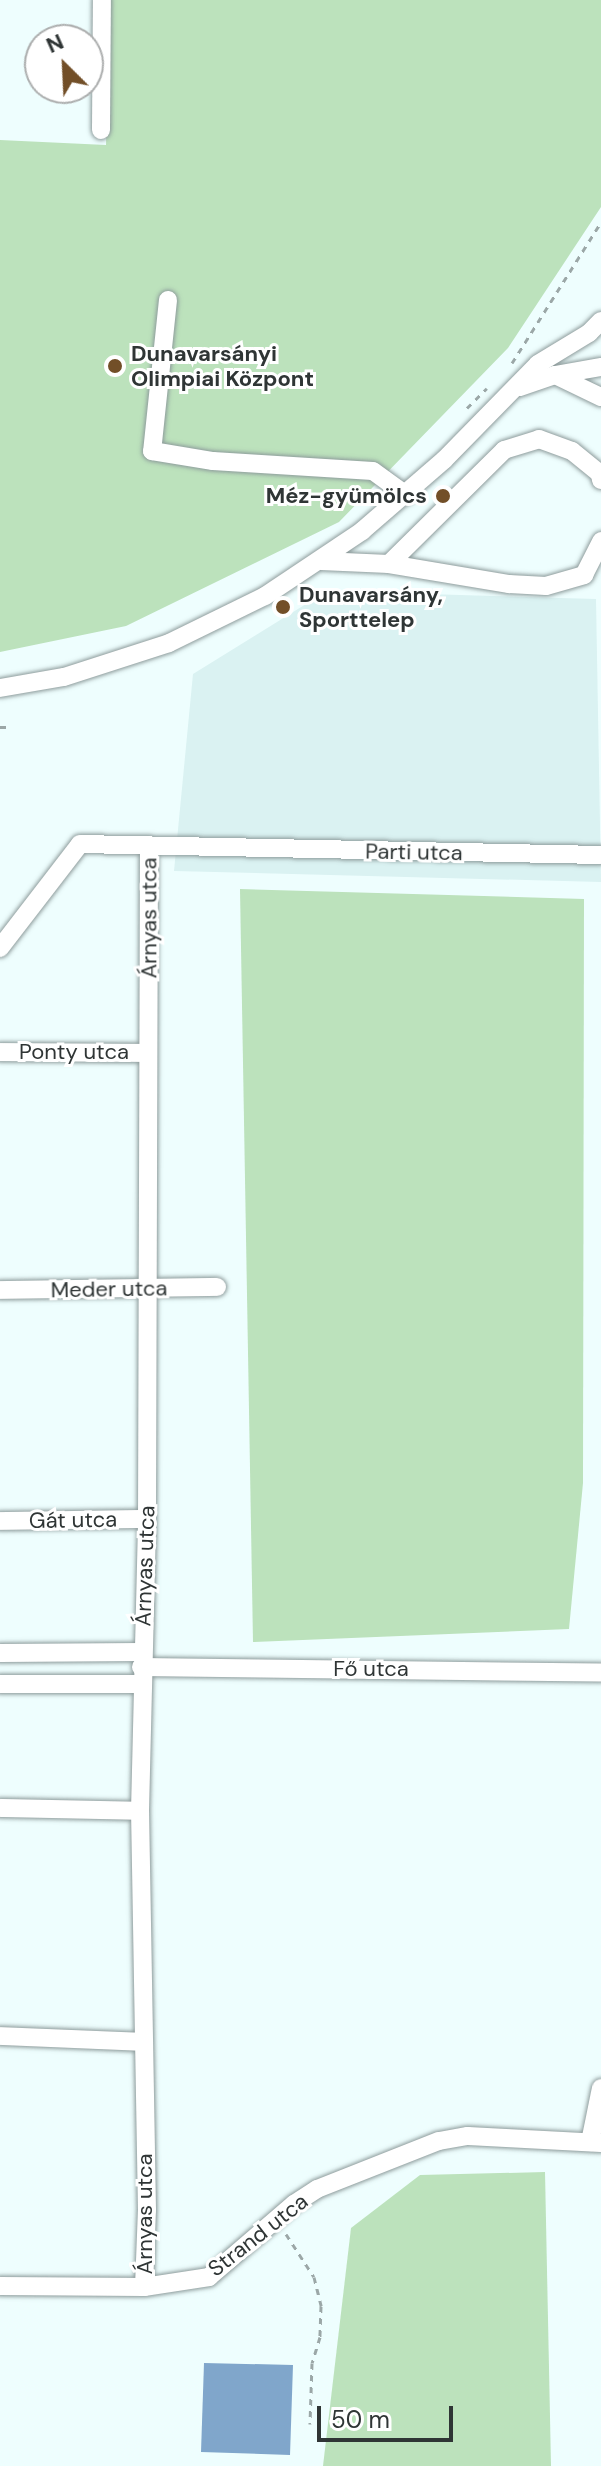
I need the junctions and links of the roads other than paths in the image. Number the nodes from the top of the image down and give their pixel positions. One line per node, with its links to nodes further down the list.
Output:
1 (102, 0): 2 (street)
2 (101, 130)
3 (168, 300): 12 (street)
4 (601, 321): 6 (street)
5 (601, 344): 6 (street)
6 (561, 349): 9 (street)
7 (601, 367): 8 (street)
8 (555, 375): 9 (street); 10 (street)
9 (517, 388): 12 (street)
10 (601, 397)
11 (601, 480): 15 (street)
12 (406, 495): 14 (street)
13 (601, 541): 15 (street)
14 (321, 561): 15 (street); 16 (street)
15 (389, 564)
16 (0, 688)
17 (149, 845): 18 (street, Parti utca); 19 (street); 21 (street, Árnyas utca)
18 (601, 855)
19 (0, 948)
20 (0, 1052): 21 (street, Ponty utca)
21 (148, 1053): 23 (street, Árnyas utca)
22 (217, 1287): 23 (street, Meder utca)
23 (147, 1289): 24 (street, Meder utca); 25 (street, Árnyas utca)
24 (0, 1290)
25 (147, 1519): 26 (street, Gát utca); 28 (street, Árnyas utca)
26 (0, 1521)
27 (0, 1653): 28 (street, Fő utca)
28 (142, 1667): 29 (street, Fő utca); 30 (street, Fő utca); 32 (street, Árnyas utca)
29 (601, 1673)
30 (0, 1684)
31 (0, 1808): 32 (street)
32 (140, 1811): 34 (street, Árnyas utca)
33 (0, 2036): 34 (street)
34 (143, 2042): 38 (street, Árnyas utca)
35 (601, 2088): 36 (street)
36 (596, 2142): 38 (street, Strand utca)
37 (0, 2286): 38 (street, Strand utca)
38 (144, 2287)

